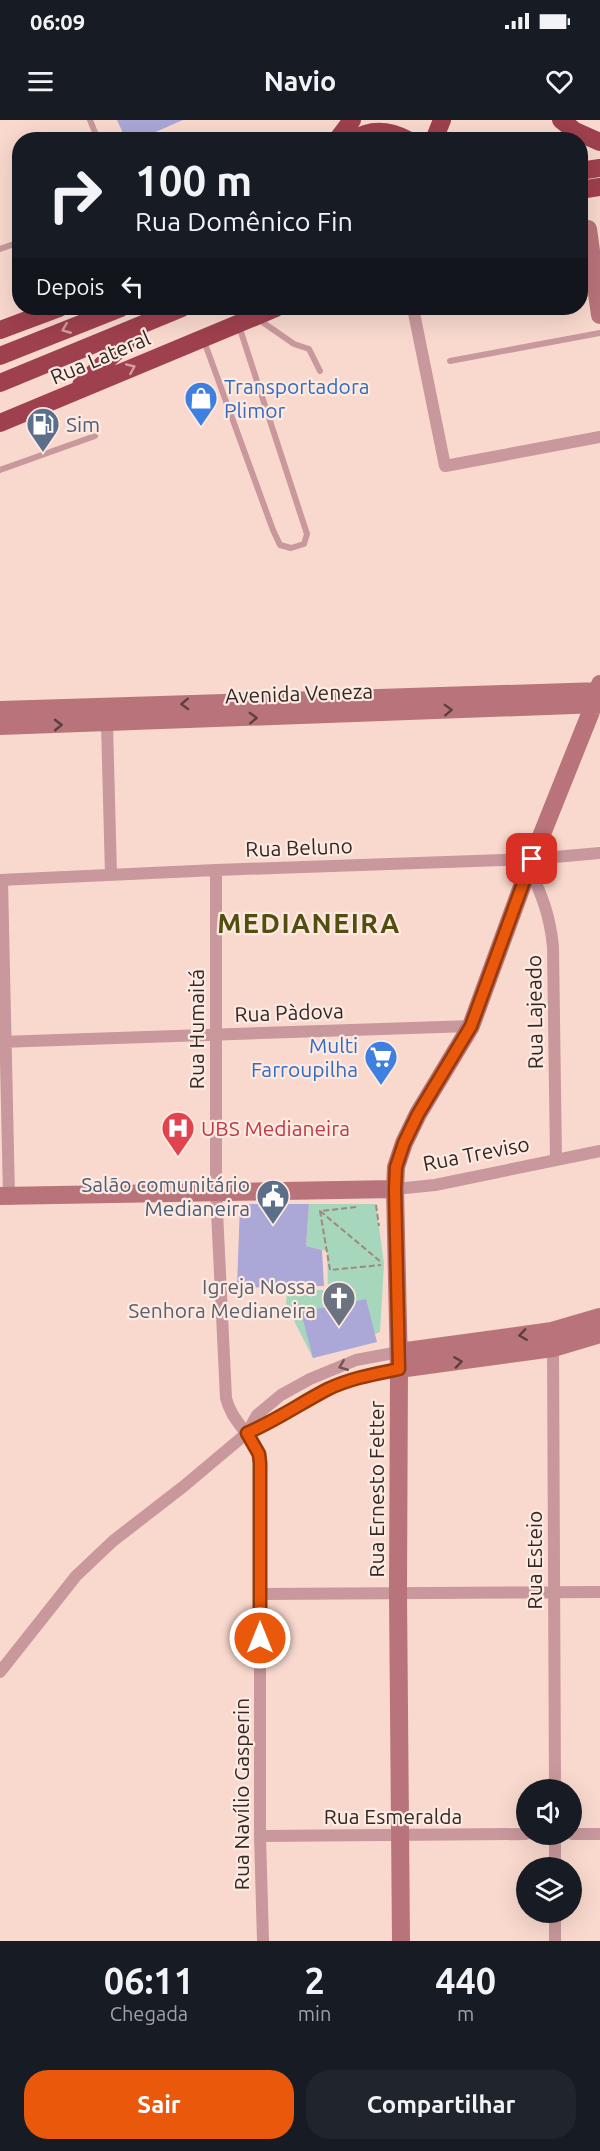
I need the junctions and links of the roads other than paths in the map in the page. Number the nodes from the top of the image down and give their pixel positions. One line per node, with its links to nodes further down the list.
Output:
1 (561, 120): 4 (highway)
2 (365, 132): 3 (highway)
3 (391, 132)
4 (577, 132)
5 (590, 229): 12 (main road)
6 (40, 315): 15 (highway)
7 (103, 315): 18 (highway, one-way to 18)
8 (164, 315): 14 (highway)
9 (259, 315): 13 (highway)
10 (263, 315): 13 (main road, Rua Lateral)
11 (414, 315): 25 (street)
12 (600, 315)
13 (247, 320): 17 (highway, Rua Lateral); 17 (lane); 20 (lane)
14 (148, 321): 21 (highway); 22 (highway)
15 (0, 330)
16 (600, 333): 19 (lane)
17 (203, 337): 22 (highway, Rua Lateral, one-way to 17)
18 (0, 356)
19 (450, 361)
20 (320, 371)
21 (0, 383)
22 (73, 393): 23 (highway, Rua Lateral)
23 (0, 423)
24 (95, 436): 26 (lane)
25 (600, 437)
26 (0, 470)
27 (598, 695): 29 (main road, Avenida Veneza, one-way to 29); 30 (main road, Avenida Veneza, one-way to 27); 33 (main road, Rua Ernesto Fetter)
28 (0, 710): 29 (main road, Avenida Veneza)
29 (26, 717): 30 (main road, Avenida Veneza, one-way to 30); 31 (main road, Avenida Veneza)
30 (107, 724): 35 (street)
31 (0, 726)
32 (600, 853): 33 (street, Rua Beluno)
33 (530, 863): 34 (street, Rua Beluno); 37 (main road, Rua Ernesto Fetter); 41 (street, Rua Lajeado)
34 (216, 870): 35 (street, Rua Beluno); 38 (street, Rua Humaitá)
35 (111, 875): 36 (street, Rua Beluno)
36 (1, 880): 39 (street)
37 (471, 1026): 38 (street, Rua Pàdova); 42 (main road, Rua Ernesto Fetter)
38 (215, 1034): 39 (street, Rua Pàdova); 43 (street, Rua Humaitá)
39 (4, 1042): 44 (street)
40 (600, 1151): 41 (street, Rua Treviso)
41 (556, 1161): 42 (street, Rua Treviso)
42 (395, 1189): 43 (main road, Rua Treviso); 48 (main road, Rua Ernesto Fetter)
43 (216, 1191): 44 (main road, Rua Treviso); 49 (street, Rua Humaitá)
44 (4, 1196)
45 (600, 1317): 47 (main road)
46 (600, 1334): 47 (main road)
47 (553, 1340): 48 (main road); 50 (street, Rua Esteio)
48 (399, 1360): 49 (street); 49 (street, one-way to 49); 52 (main road, Rua Ernesto Fetter)
49 (247, 1433): 53 (street, Rua Navílio Gasperin); 54 (street)
50 (554, 1592): 51 (street); 52 (street); 55 (street, Rua Esteio)
51 (600, 1592)
52 (398, 1593): 53 (street); 59 (main road, Rua Ernesto Fetter)
53 (261, 1594): 60 (street, Rua Navílio Gasperin)
54 (0, 1672)
55 (555, 1779)
56 (516, 1834): 59 (street, Rua Esmeralda)
57 (582, 1834): 58 (street)
58 (600, 1834)
59 (400, 1835): 60 (street, Rua Esmeralda); 63 (main road, Rua Ernesto Fetter)
60 (260, 1836): 62 (street, Rua Navílio Gasperin)
61 (555, 1923): 64 (street)
62 (263, 1941)
63 (401, 1941)
64 (555, 1941)

